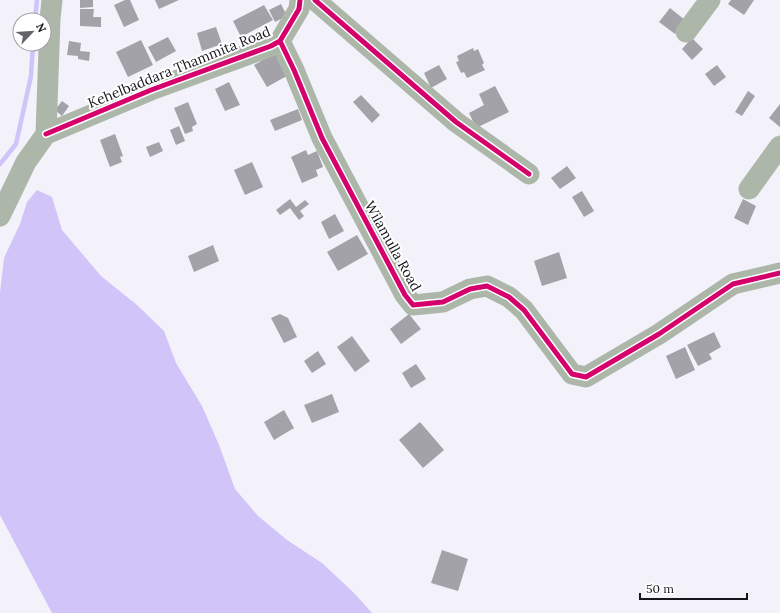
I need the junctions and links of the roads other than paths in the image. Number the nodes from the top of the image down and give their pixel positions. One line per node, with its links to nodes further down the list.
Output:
1 (52, 0): 7 (street)
2 (300, 0): 6 (street, Kehelbaddara Thammita Road)
3 (315, 0): 9 (street)
4 (710, 0): 5 (street)
5 (686, 32)
6 (280, 40): 7 (street, Kehelbaddara Thammita Road); 12 (street, Wilamulla Road)
7 (46, 134): 11 (street)
8 (780, 146): 10 (street)
9 (529, 174)
10 (749, 189)
11 (0, 216)
12 (780, 273)

